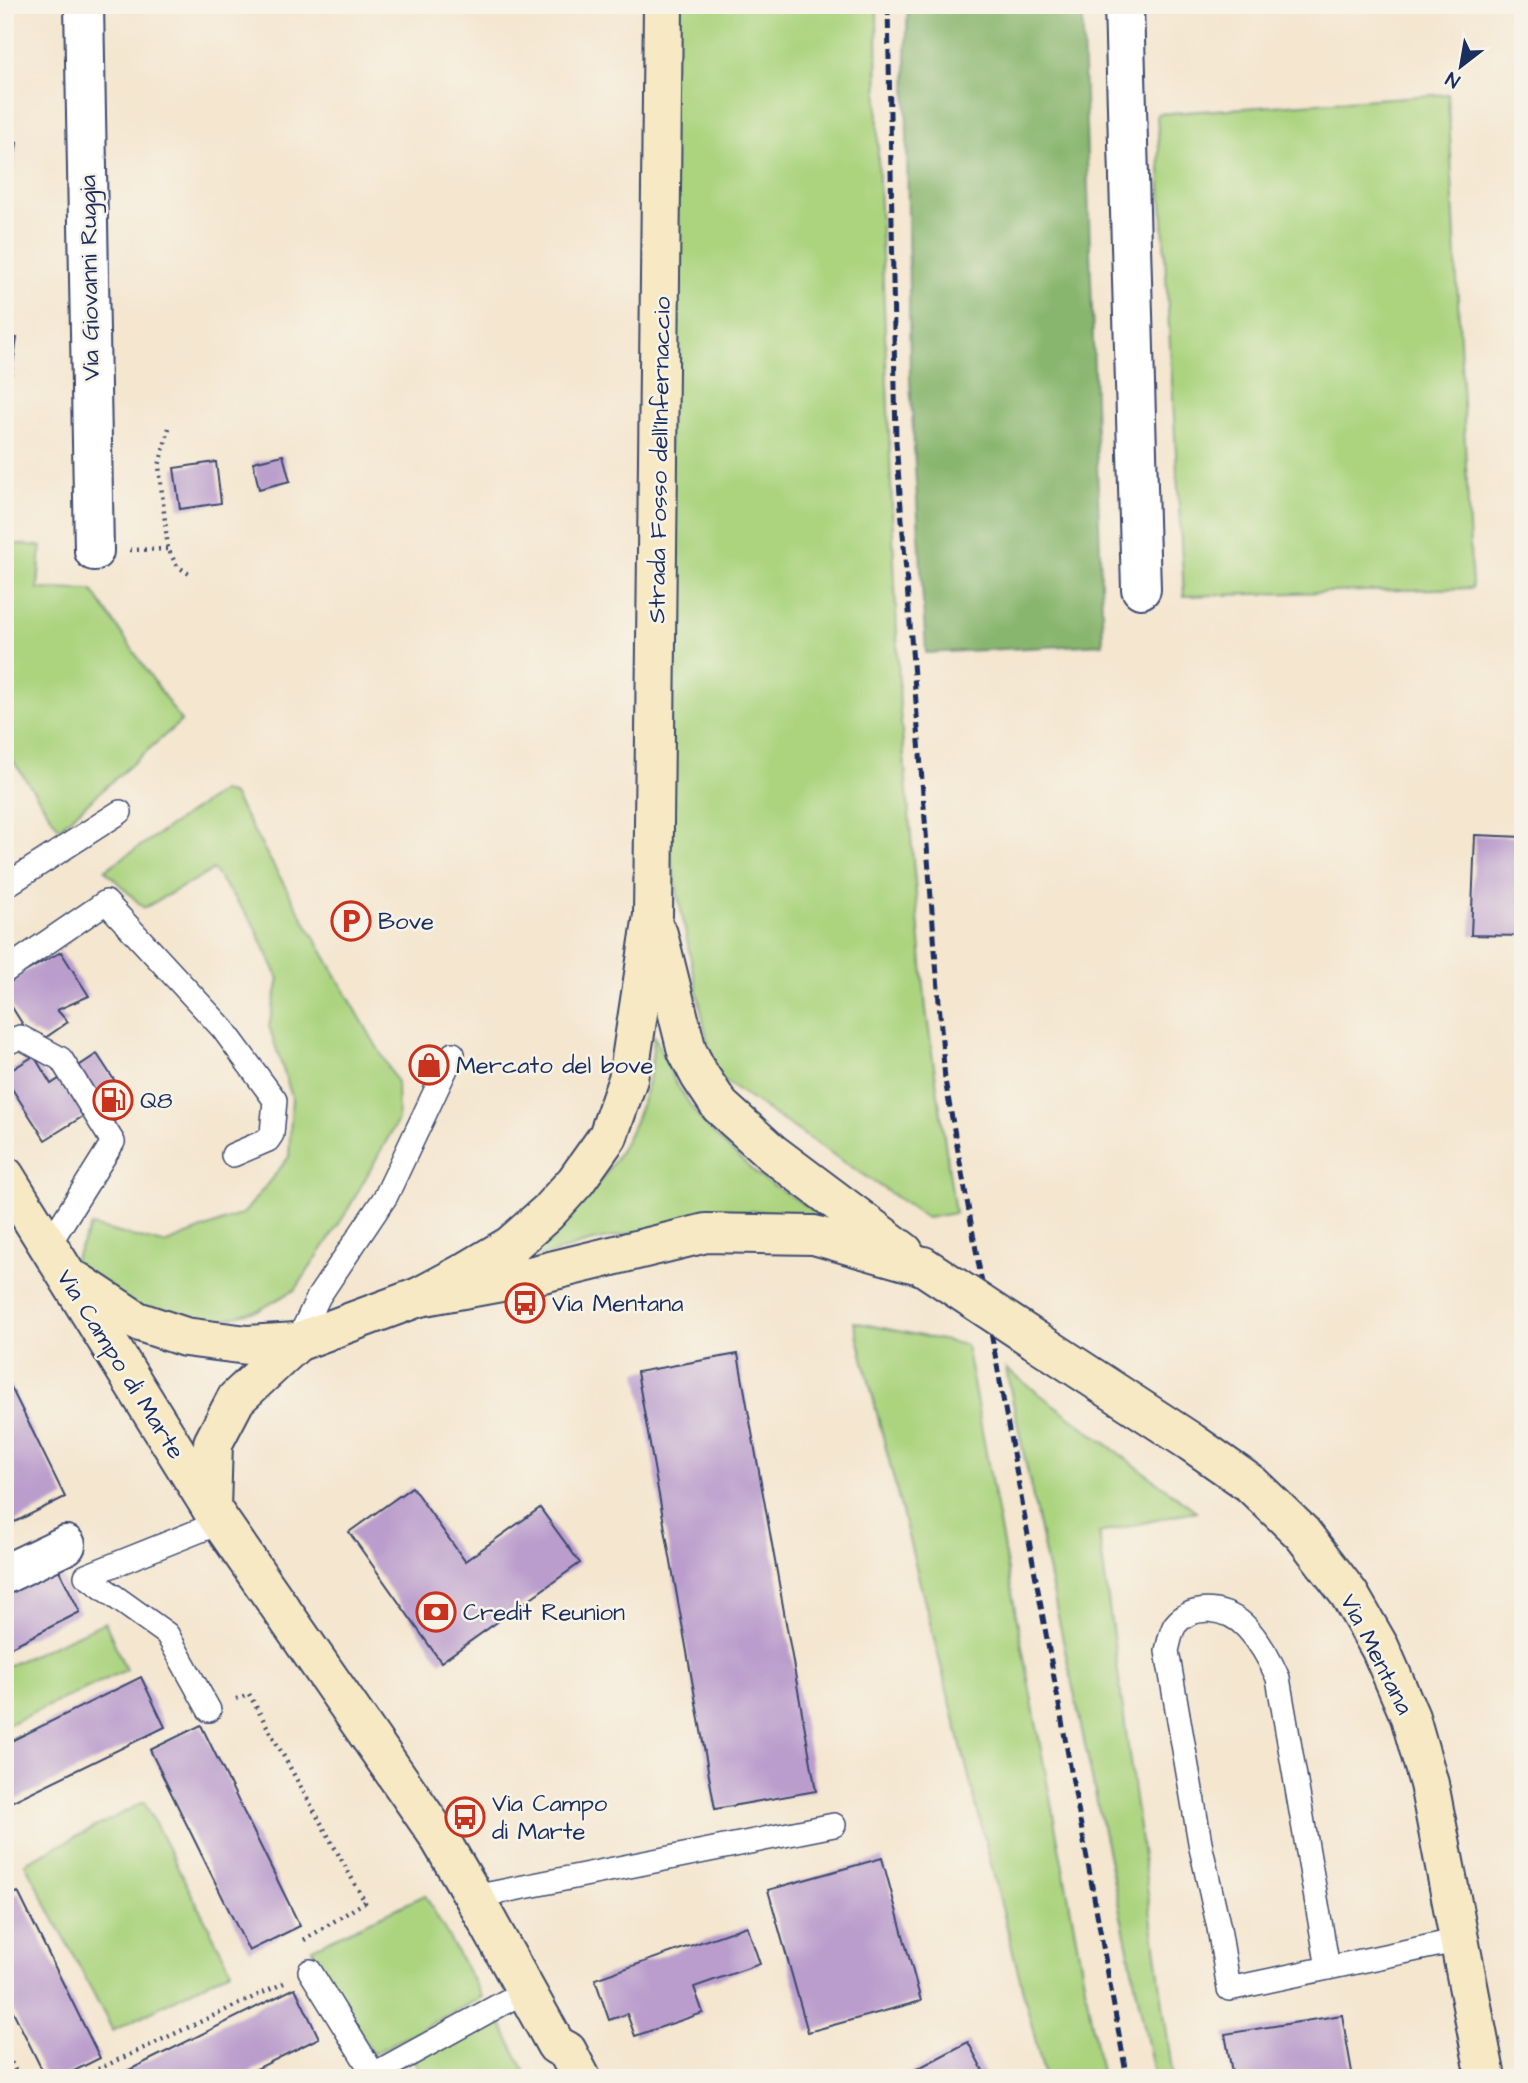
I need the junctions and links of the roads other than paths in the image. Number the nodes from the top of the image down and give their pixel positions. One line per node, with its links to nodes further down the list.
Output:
1 (84, 5): 4 (street, Via Giovanni Ruggia)
2 (663, 5): 8 (main road, Strada Fosso dell'Infernaccio)
3 (1125, 5): 5 (street)
4 (94, 551)
5 (1141, 589)
6 (120, 812): 7 (lane)
7 (5, 886)
8 (653, 915): 15 (main road, Via Mentana); 16 (main road)
9 (5, 971): 12 (lane)
10 (5, 1044): 14 (lane)
11 (453, 1054): 17 (lane)
12 (233, 1155)
13 (5, 1176): 14 (main road, Via Campo di Marte)
14 (58, 1260): 17 (main road, Via Mentana); 18 (main road, Via Campo di Marte)
15 (923, 1266): 16 (main road, Via Mentana); 24 (main road, Via Mentana, bridge)
16 (419, 1297): 17 (main road, Via Mentana)
17 (297, 1342): 18 (main road, Via Mentana)
18 (216, 1515): 19 (lane); 23 (main road, Via Campo di Marte)
19 (69, 1550): 20 (street); 21 (lane)
20 (5, 1574)
21 (209, 1710)
22 (834, 1825): 23 (lane)
23 (474, 1897): 27 (main road, Via Campo di Marte)
24 (1460, 1940): 25 (lane); 31 (main road, Via Mentana)
25 (1328, 1968): 25 (lane)
26 (310, 1971): 29 (lane)
27 (525, 1991): 28 (main road, Via Campo di Marte); 29 (lane)
28 (561, 2061): 30 (main road, Via Campo di Marte)
29 (375, 2076)
30 (581, 2078)
31 (1486, 2078)

